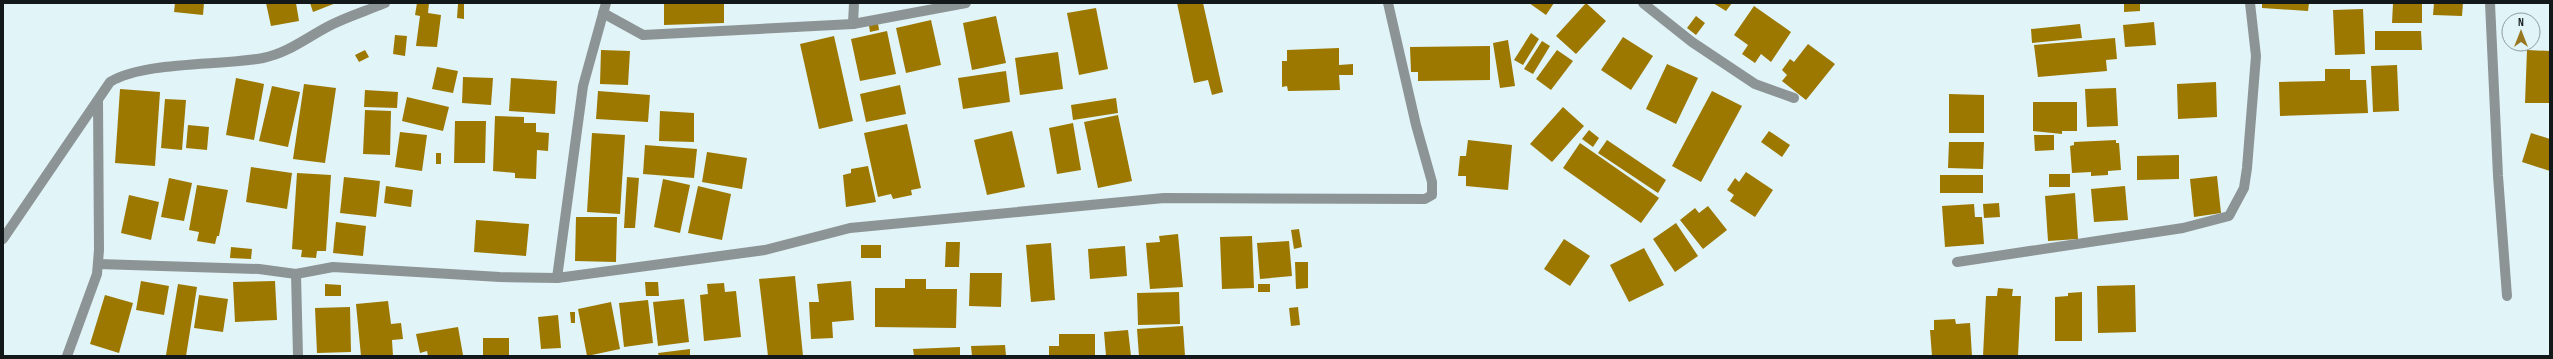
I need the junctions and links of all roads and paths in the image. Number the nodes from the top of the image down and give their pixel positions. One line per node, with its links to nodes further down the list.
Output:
1 (385, 3): 11 (street)
2 (854, 3): 9 (street)
3 (966, 3): 9 (street)
4 (1388, 3): 16 (street)
5 (1643, 3): 10 (street)
6 (2250, 3): 13 (street)
7 (2490, 3): 17 (street)
8 (605, 8): 9 (street); 16 (street)
9 (852, 24)
10 (1794, 98)
11 (98, 101): 12 (street); 14 (street)
12 (3, 239)
13 (1957, 262)
14 (98, 264): 15 (street); 18 (street)
15 (296, 274): 16 (street); 19 (street)
16 (557, 278)
17 (2507, 296)
18 (67, 356)
19 (298, 356)

